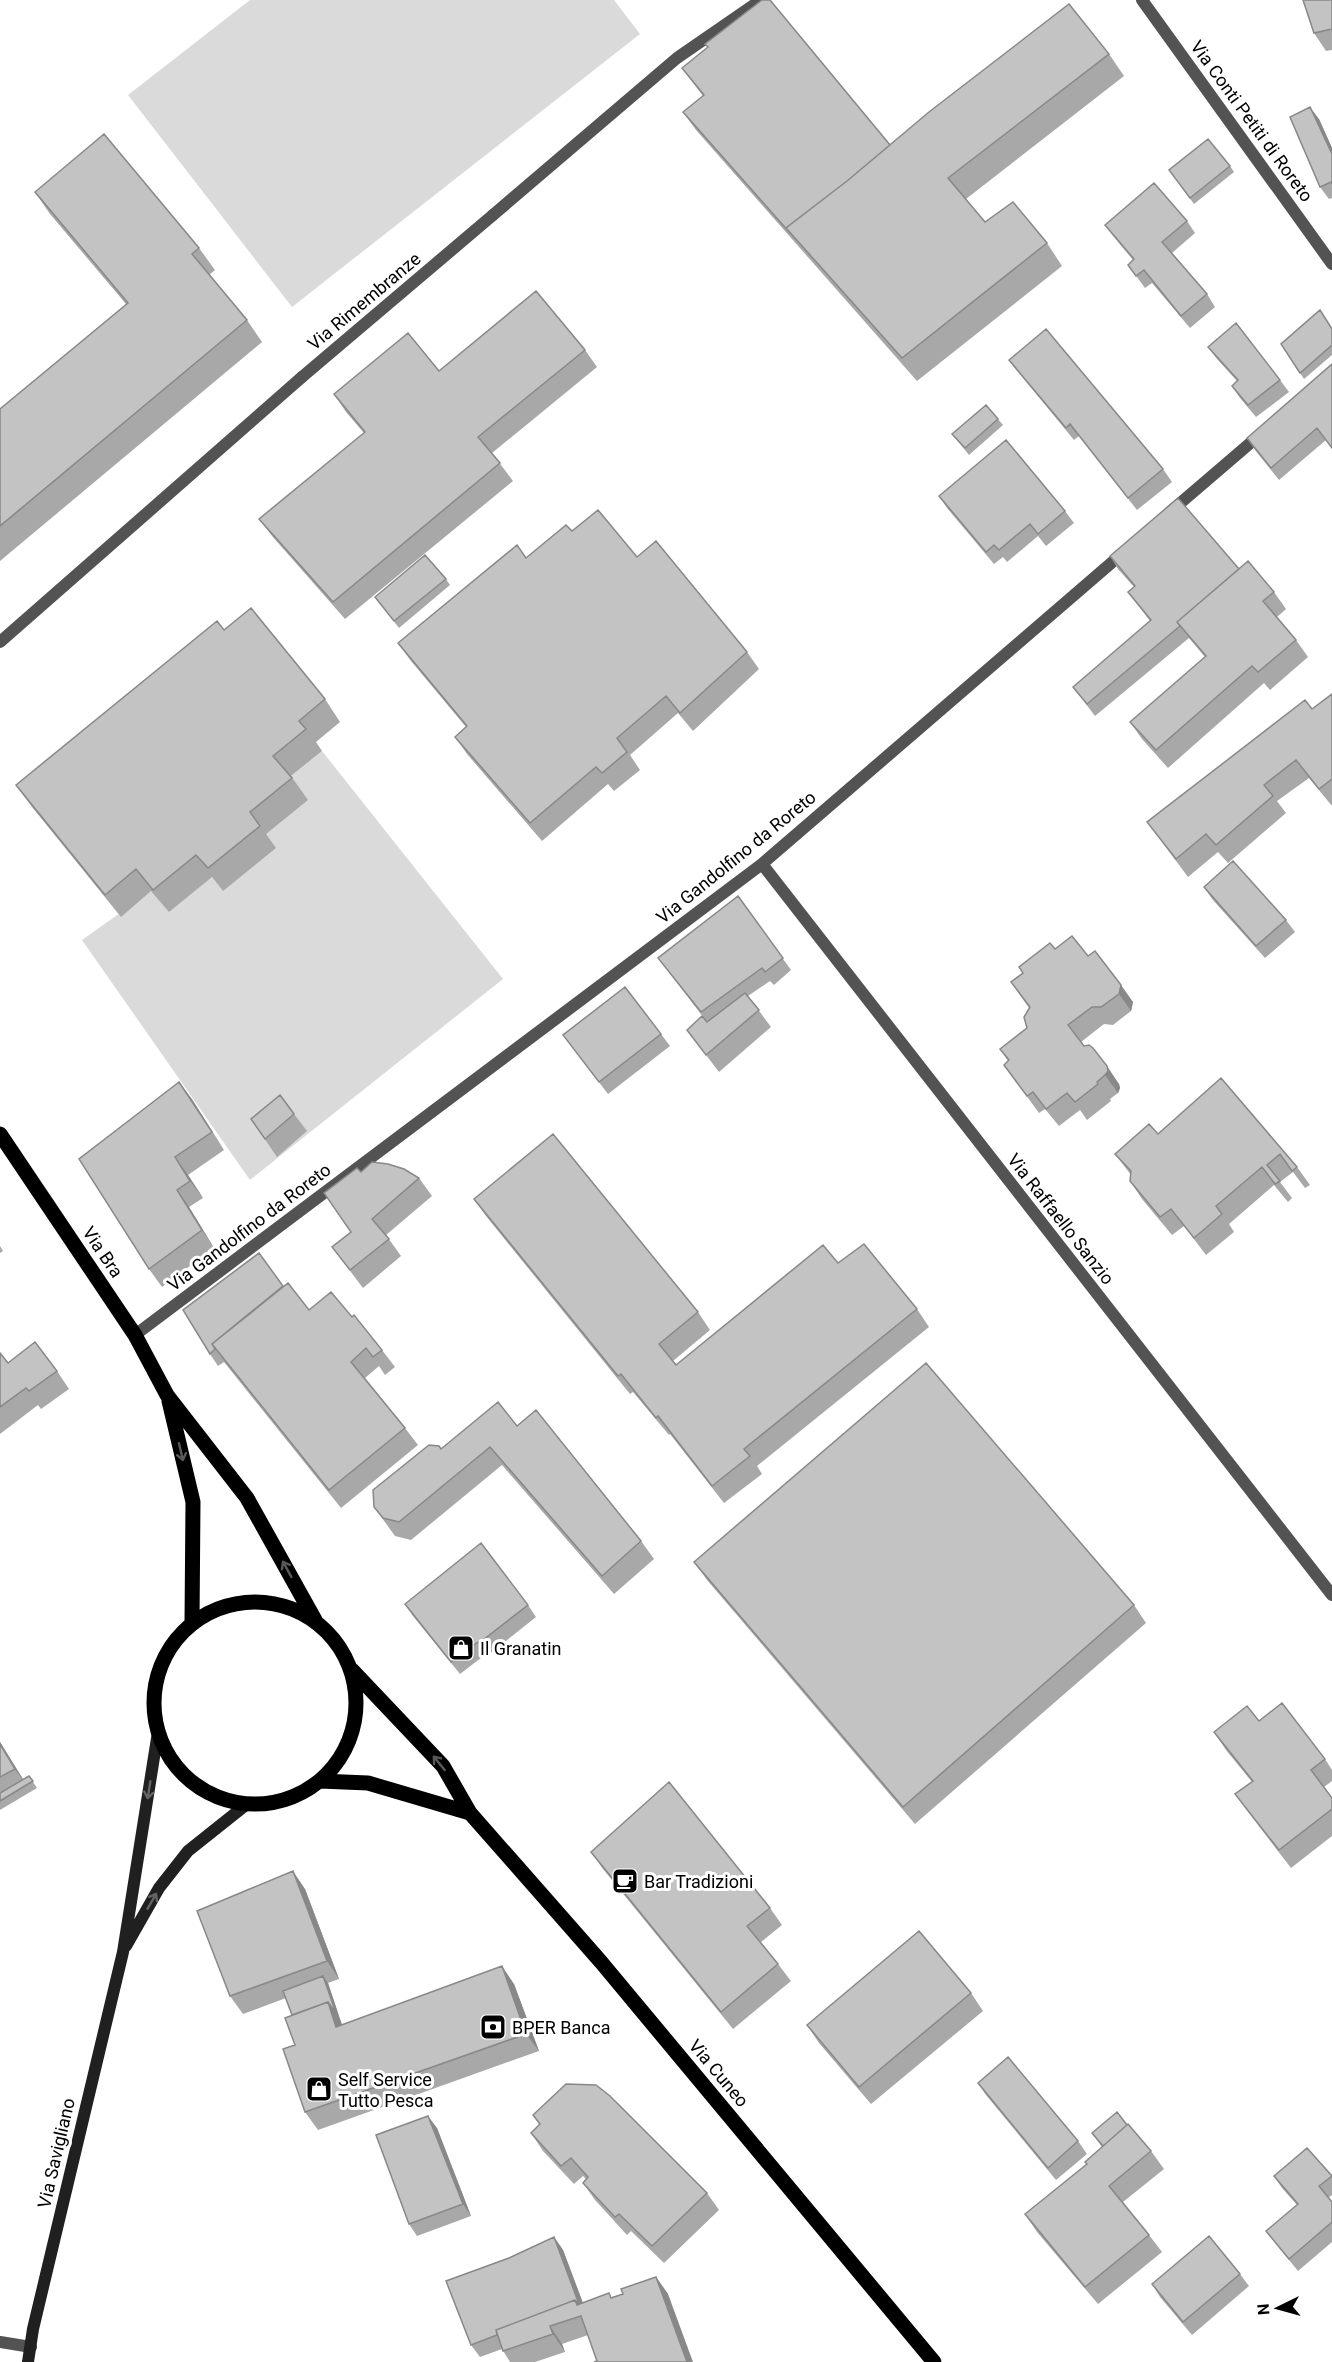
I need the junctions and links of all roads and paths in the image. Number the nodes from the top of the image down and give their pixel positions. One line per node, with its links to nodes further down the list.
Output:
1 (761, 0): 7 (street, Via Rimembranze)
2 (1142, 0): 3 (street, Via Conti Petiti di Roreto)
3 (1332, 264)
4 (1269, 427): 5 (street)
5 (1160, 521)
6 (1133, 544): 8 (street, Via Gandolfino da Roreto)
7 (0, 642)
8 (762, 864): 10 (street, Via Gandolfino da Roreto); 12 (street, Via Raffaello Sanzio)
9 (0, 1134): 10 (main road, Via Bra)
10 (135, 1335): 11 (main road, Via Bra)
11 (167, 1395): 13 (main road, one-way to 11); 14 (main road, one-way to 14)
12 (1332, 1595)
13 (315, 1620): 14 (main road); 15 (main road)
14 (192, 1623): 16 (main road)
15 (352, 1670): 17 (main road); 19 (main road, Via Cuneo, one-way to 15)
16 (158, 1732): 18 (main road); 20 (main road, Via Savigliano, one-way to 20)
17 (320, 1781): 18 (main road); 19 (main road)
18 (247, 1804): 20 (main road, Via Savigliano, one-way to 18)
19 (470, 1813): 24 (main road, Via Cuneo)
20 (123, 1952): 22 (main road, Via Savigliano)
21 (0, 2342): 22 (street)
22 (30, 2347): 23 (main road, Via Savigliano)
23 (28, 2362)
24 (934, 2362)

